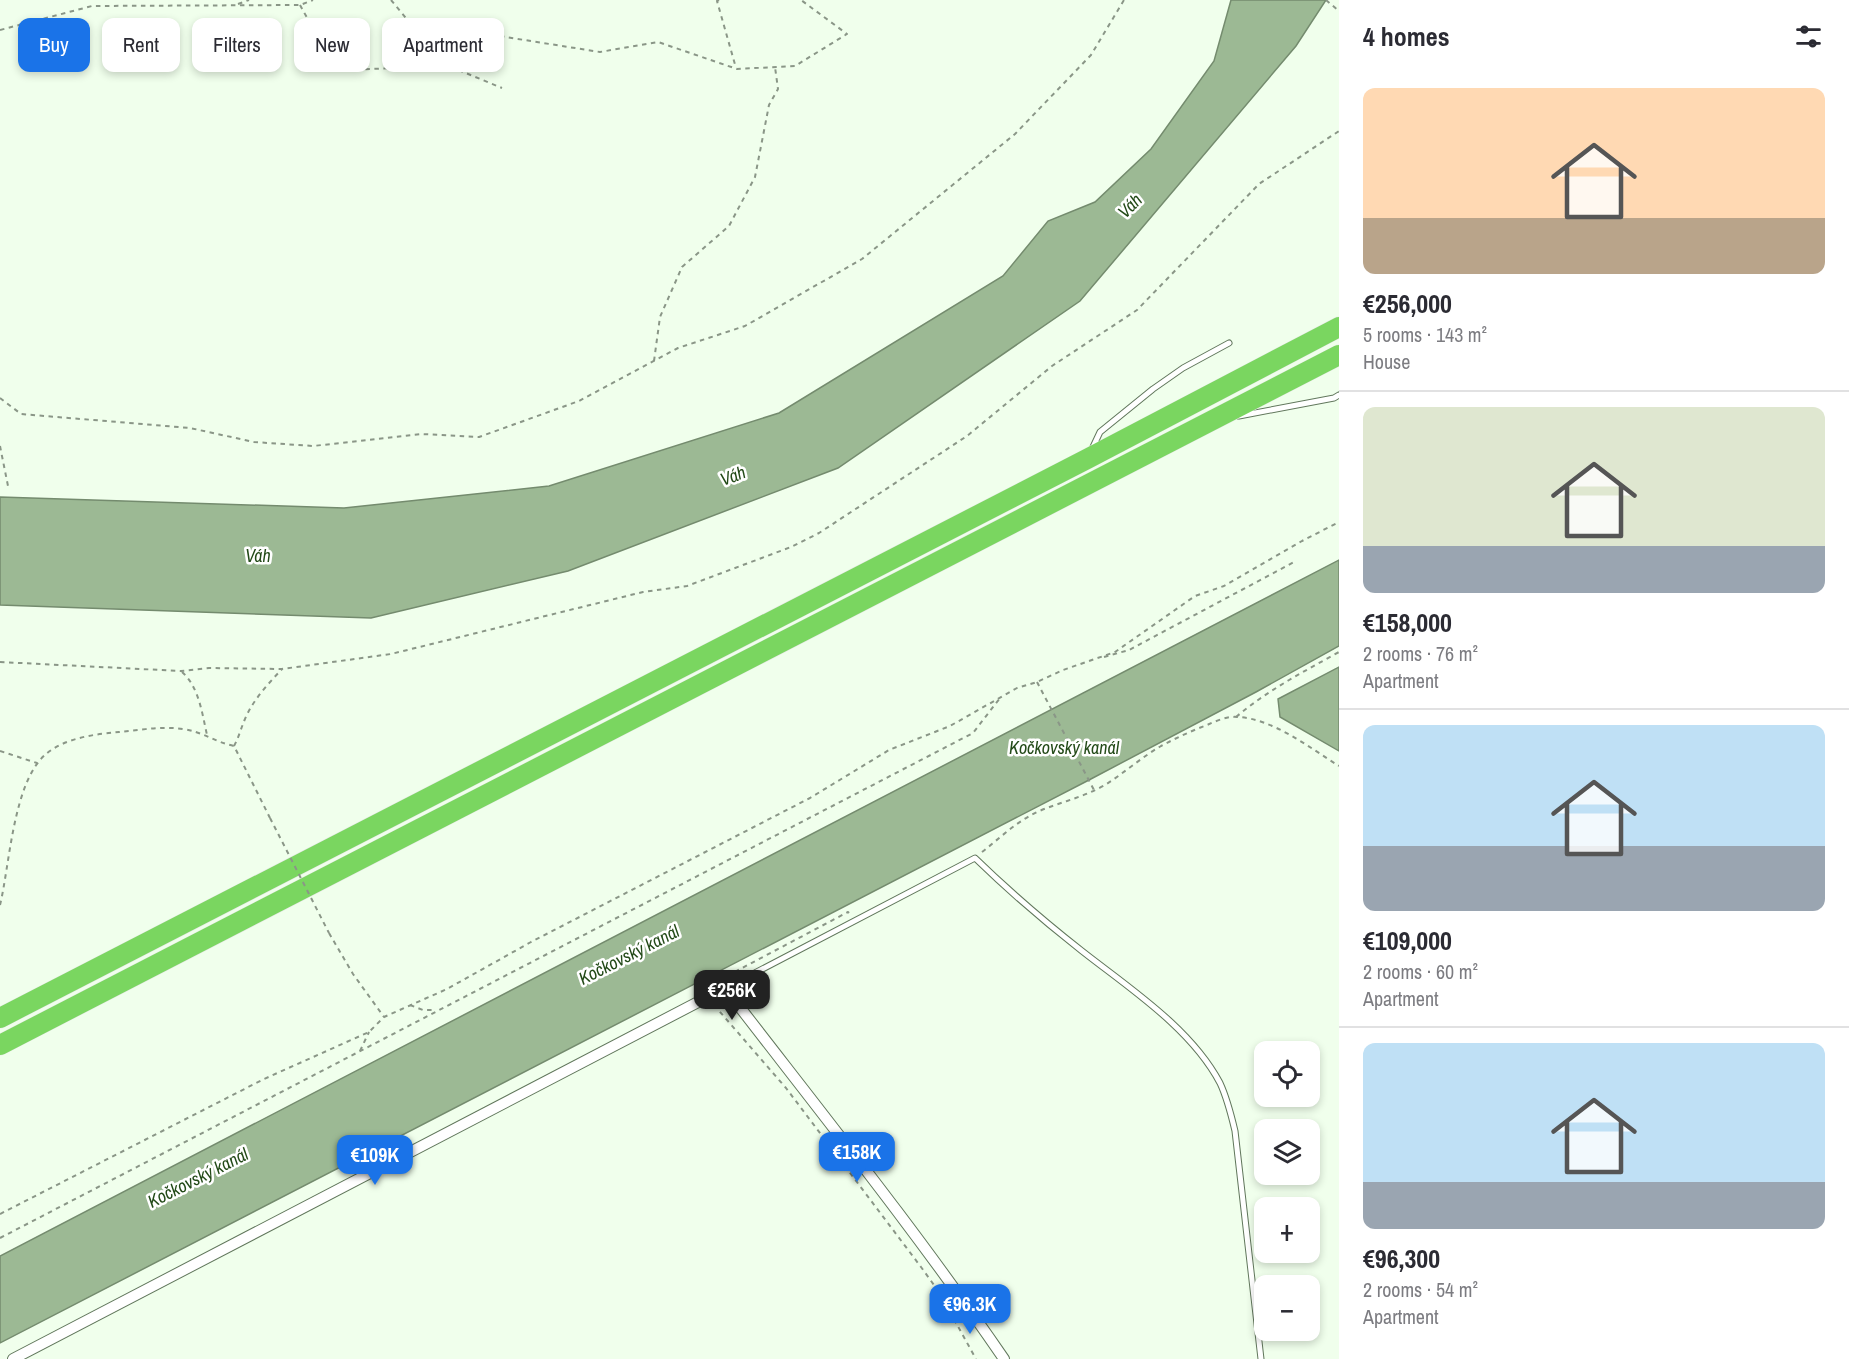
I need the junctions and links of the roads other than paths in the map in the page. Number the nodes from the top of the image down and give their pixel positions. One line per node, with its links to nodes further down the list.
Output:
1 (1339, 327): 6 (highway)
2 (1229, 343): 6 (lane)
3 (1339, 355): 5 (highway)
4 (1339, 395): 5 (lane)
5 (1216, 420): 9 (highway)
6 (1087, 459): 8 (highway)
7 (725, 988): 10 (street); 11 (street); 12 (lane)
8 (0, 1018)
9 (0, 1045)
10 (12, 1359)
11 (1004, 1359)
12 (1261, 1359)

